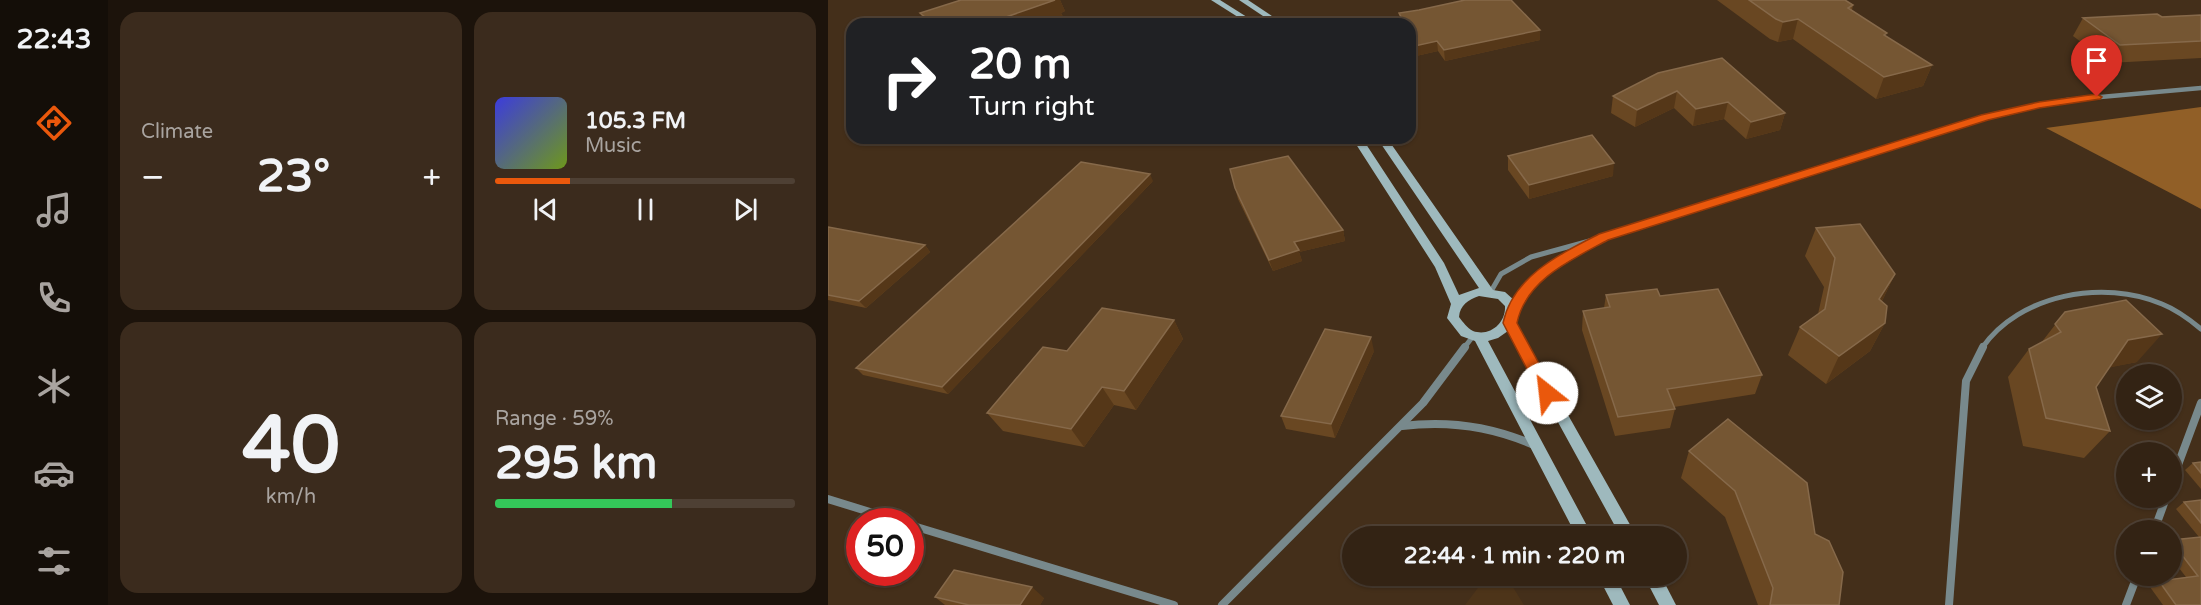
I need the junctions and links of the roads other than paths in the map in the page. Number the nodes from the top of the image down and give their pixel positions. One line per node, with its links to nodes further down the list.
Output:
1 (1215, 0): 3 (main road)
2 (1243, 0): 4 (main road)
3 (1244, 18)
4 (1271, 18)
5 (2201, 88): 8 (street)
6 (1362, 144): 10 (main road)
7 (1386, 144): 9 (main road)
8 (1604, 237): 9 (street); 11 (street)
9 (1489, 292): 10 (main road); 11 (main road)
10 (1457, 303): 13 (main road)
11 (1511, 317): 13 (main road); 21 (main road)
12 (2201, 329): 30 (street)
13 (1476, 336): 15 (street); 16 (main road)
14 (2201, 403): 17 (street)
15 (1401, 426): 16 (street); 27 (street)
16 (1536, 446): 20 (main road)
17 (2182, 454)
18 (828, 499): 19 (street)
19 (857, 508)
20 (1579, 526)
21 (1623, 526)
22 (924, 529): 26 (street)
23 (1612, 586): 28 (main road)
24 (1658, 586): 29 (main road)
25 (2133, 586): 31 (street)
26 (1174, 605)
27 (1222, 605)
28 (1622, 605)
29 (1668, 605)
30 (1949, 605)
31 (2126, 605)

